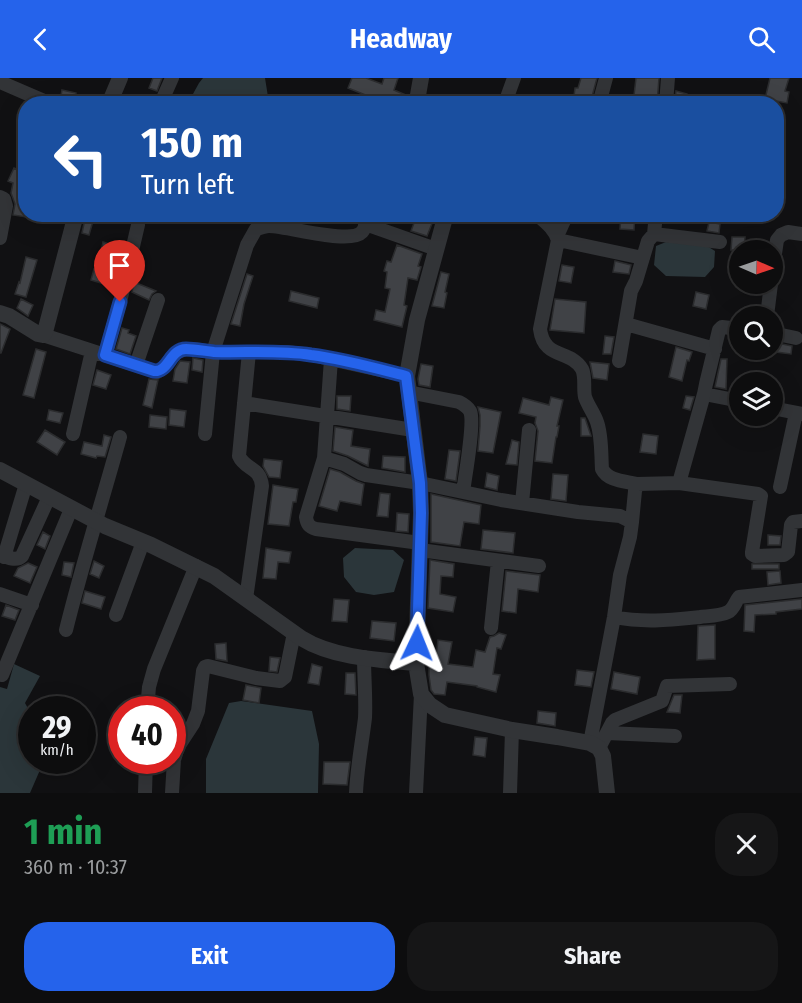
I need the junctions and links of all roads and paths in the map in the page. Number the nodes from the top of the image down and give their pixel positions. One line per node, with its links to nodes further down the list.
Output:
1 (120, 78): 9 (street)
2 (172, 78): 10 (street)
3 (421, 78): 11 (street)
4 (513, 78): 12 (street)
5 (606, 78): 13 (street)
6 (668, 78): 14 (street)
7 (0, 82): 8 (street)
8 (32, 96)
9 (112, 96)
10 (164, 96)
11 (418, 96)
12 (507, 96)
13 (601, 96)
14 (667, 96)
15 (0, 197): 26 (street)
16 (74, 222): 36 (street)
17 (365, 222): 40 (street)
18 (373, 222): 30 (street)
19 (444, 222): 30 (street)
20 (545, 222): 27 (street)
21 (564, 222): 27 (street)
22 (655, 222): 24 (street)
23 (138, 225): 42 (street)
24 (654, 234): 29 (street); 31 (street)
25 (802, 234): 28 (street)
26 (0, 238)
27 (557, 238): 31 (street); 63 (street)
28 (777, 240)
29 (720, 242)
30 (436, 249): 46 (street)
31 (643, 258): 34 (street)
32 (159, 300): 45 (street)
33 (0, 313): 36 (street)
34 (626, 324): 39 (street); 44 (street)
35 (729, 328): 39 (street)
36 (43, 335): 42 (street)
37 (783, 335): 38 (street)
38 (796, 338)
39 (715, 349): 47 (street)
40 (213, 352): 41 (street); 45 (street); 56 (street)
41 (249, 352): 43 (street); 49 (street)
42 (98, 353): 45 (street); 55 (street)
43 (331, 359): 46 (street); 52 (street)
44 (619, 361)
45 (136, 365)
46 (407, 384): 53 (street); 65 (street)
47 (705, 394): 48 (street); 61 (street)
48 (729, 399)
49 (244, 403): 52 (street); 80 (street)
50 (783, 410): 51 (street)
51 (799, 414): 64 (street)
52 (327, 416): 53 (street); 58 (street)
53 (413, 430): 60 (street)
54 (529, 430): 67 (street)
55 (73, 434)
56 (205, 434)
57 (120, 437): 70 (street)
58 (324, 458): 60 (street); 73 (street)
59 (0, 470): 62 (street)
60 (420, 483): 65 (street); 73 (street)
61 (680, 483): 63 (street); 69 (street)
62 (26, 484): 66 (street); 74 (street)
63 (637, 484): 71 (street)
64 (780, 487)
65 (463, 492): 67 (street)
66 (49, 497): 68 (street); 74 (street)
67 (522, 503): 71 (street)
68 (71, 509): 70 (street); 81 (street)
69 (802, 521)
70 (97, 522): 72 (street); 85 (street)
71 (632, 522): 83 (street)
72 (143, 542): 76 (street); 82 (street)
73 (420, 546): 75 (street); 88 (street)
74 (2, 556)
75 (498, 561): 77 (street); 84 (street)
76 (196, 566): 80 (street); 92 (street)
77 (539, 566)
78 (802, 590): 83 (street)
79 (0, 594): 81 (street)
80 (246, 598): 86 (street)
81 (32, 605): 89 (street)
82 (116, 615)
83 (614, 617): 96 (street)
84 (491, 628)
85 (66, 630)
86 (294, 633): 87 (street); 99 (street)
87 (363, 657): 88 (street); 100 (street)
88 (416, 663): 91 (street)
89 (2, 675)
90 (730, 684): 94 (street)
91 (421, 694): 93 (street); 101 (street)
92 (148, 696)
93 (512, 730): 96 (street); 102 (street)
94 (607, 733): 95 (street); 96 (street)
95 (675, 736)
96 (594, 746): 103 (street)
97 (146, 774): 98 (street)
98 (145, 793)
99 (172, 793)
100 (356, 793)
101 (416, 793)
102 (510, 793)
103 (607, 793)

